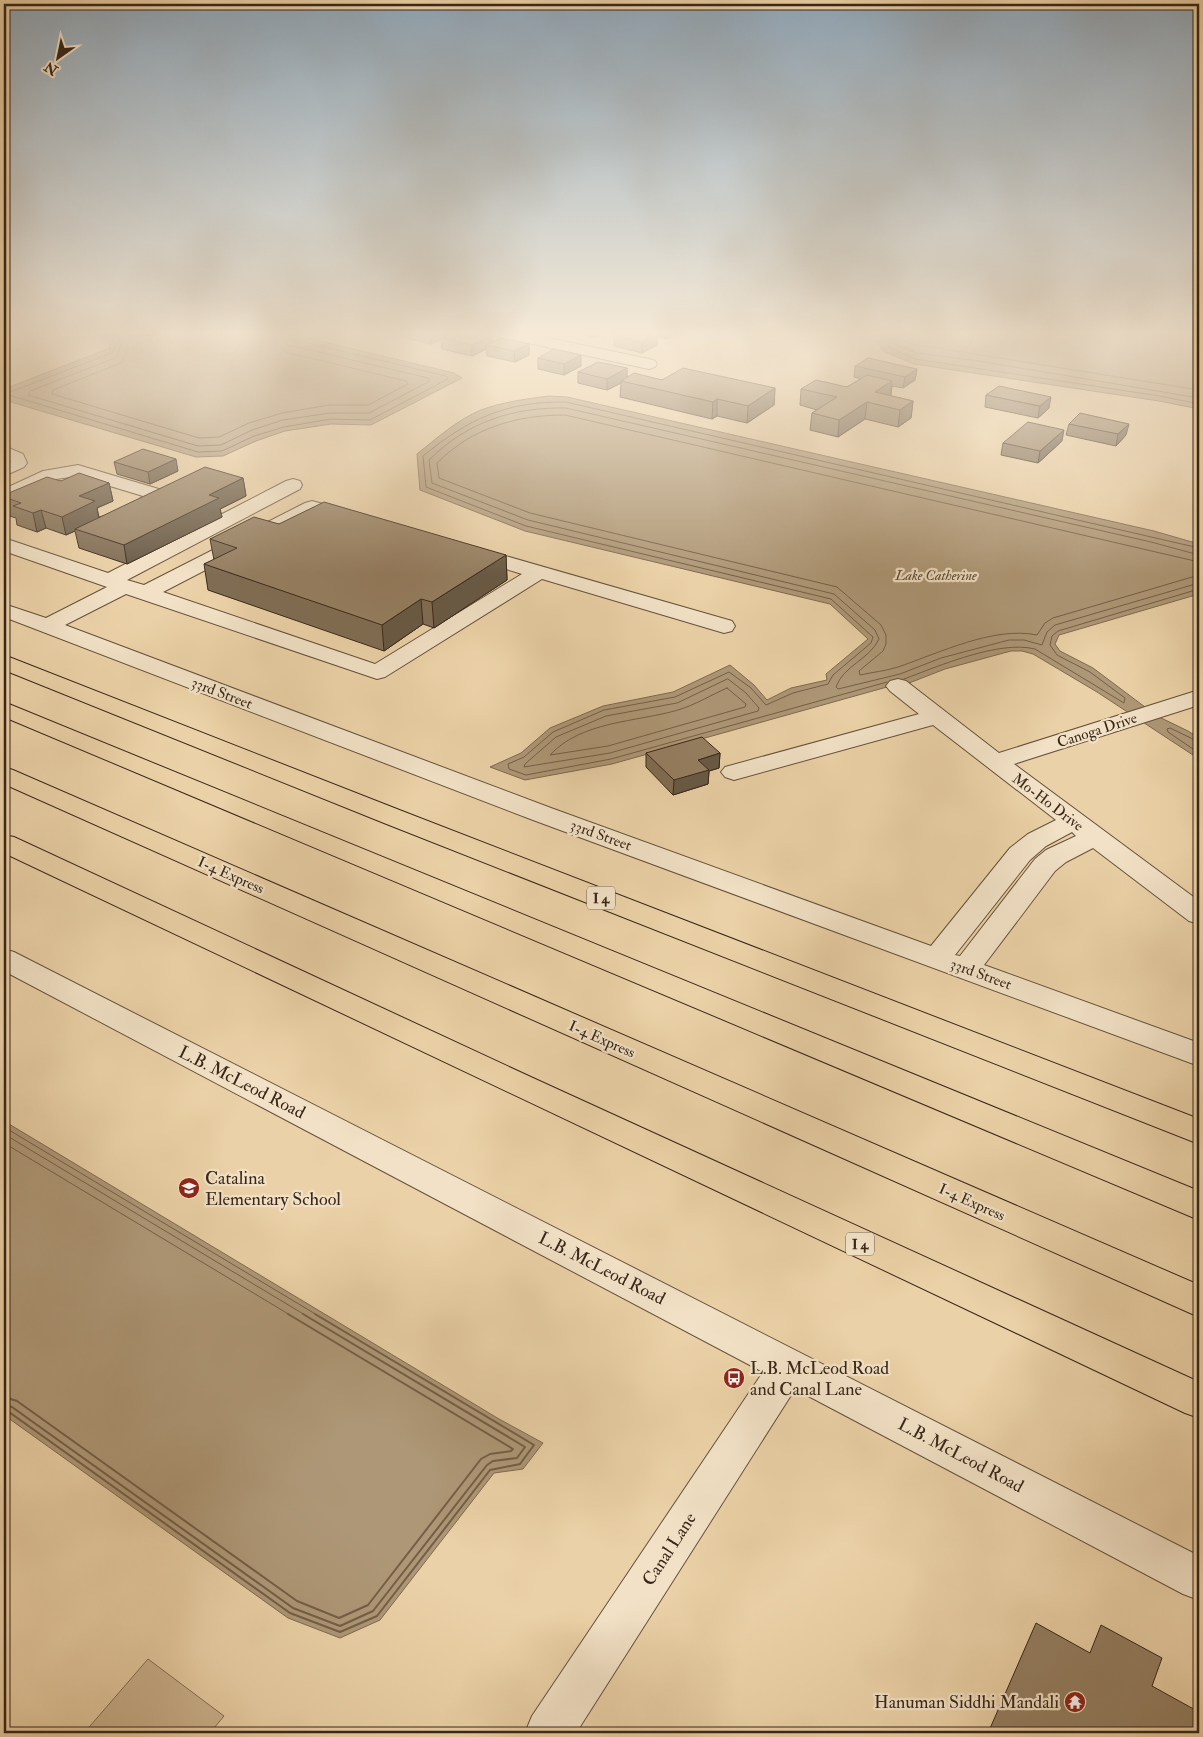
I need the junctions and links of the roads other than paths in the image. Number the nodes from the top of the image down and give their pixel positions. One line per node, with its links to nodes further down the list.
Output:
1 (4, 451): 2 (street)
2 (4, 471)
3 (293, 485): 10 (street)
4 (4, 496): 5 (street)
5 (124, 515)
6 (368, 523): 10 (street)
7 (4, 544): 10 (street)
8 (454, 547): 9 (street)
9 (540, 572): 10 (street); 13 (street)
10 (126, 587): 12 (street)
11 (4, 610): 12 (street, 33rd Street)
12 (47, 626): 25 (street, 33rd Street)
13 (724, 626)
14 (4, 662): 29 (highway, I 4)
15 (898, 686): 18 (street, Mo-Ho Drive)
16 (1199, 697): 19 (street, Canoga Drive)
17 (4, 709): 30 (highway)
18 (937, 717): 19 (street, Mo-Ho Drive); 20 (street)
19 (995, 762): 22 (street, Mo-Ho Drive)
20 (734, 772)
21 (4, 775): 31 (highway, I-4 Express)
22 (1084, 829): 24 (street, Mo-Ho Drive); 25 (street); 27 (street)
23 (4, 843): 33 (highway, I 4)
24 (1199, 915)
25 (937, 958): 27 (street, 33rd Street)
26 (4, 959): 32 (street, L.B. McLeod Road)
27 (966, 969): 28 (street, 33rd Street)
28 (1199, 1055)
29 (1199, 1132)
30 (1199, 1206)
31 (1199, 1302)
32 (789, 1365): 34 (street, L.B. McLeod Road); 35 (street, Canal Lane)
33 (1199, 1401)
34 (1199, 1579)
35 (549, 1733)

